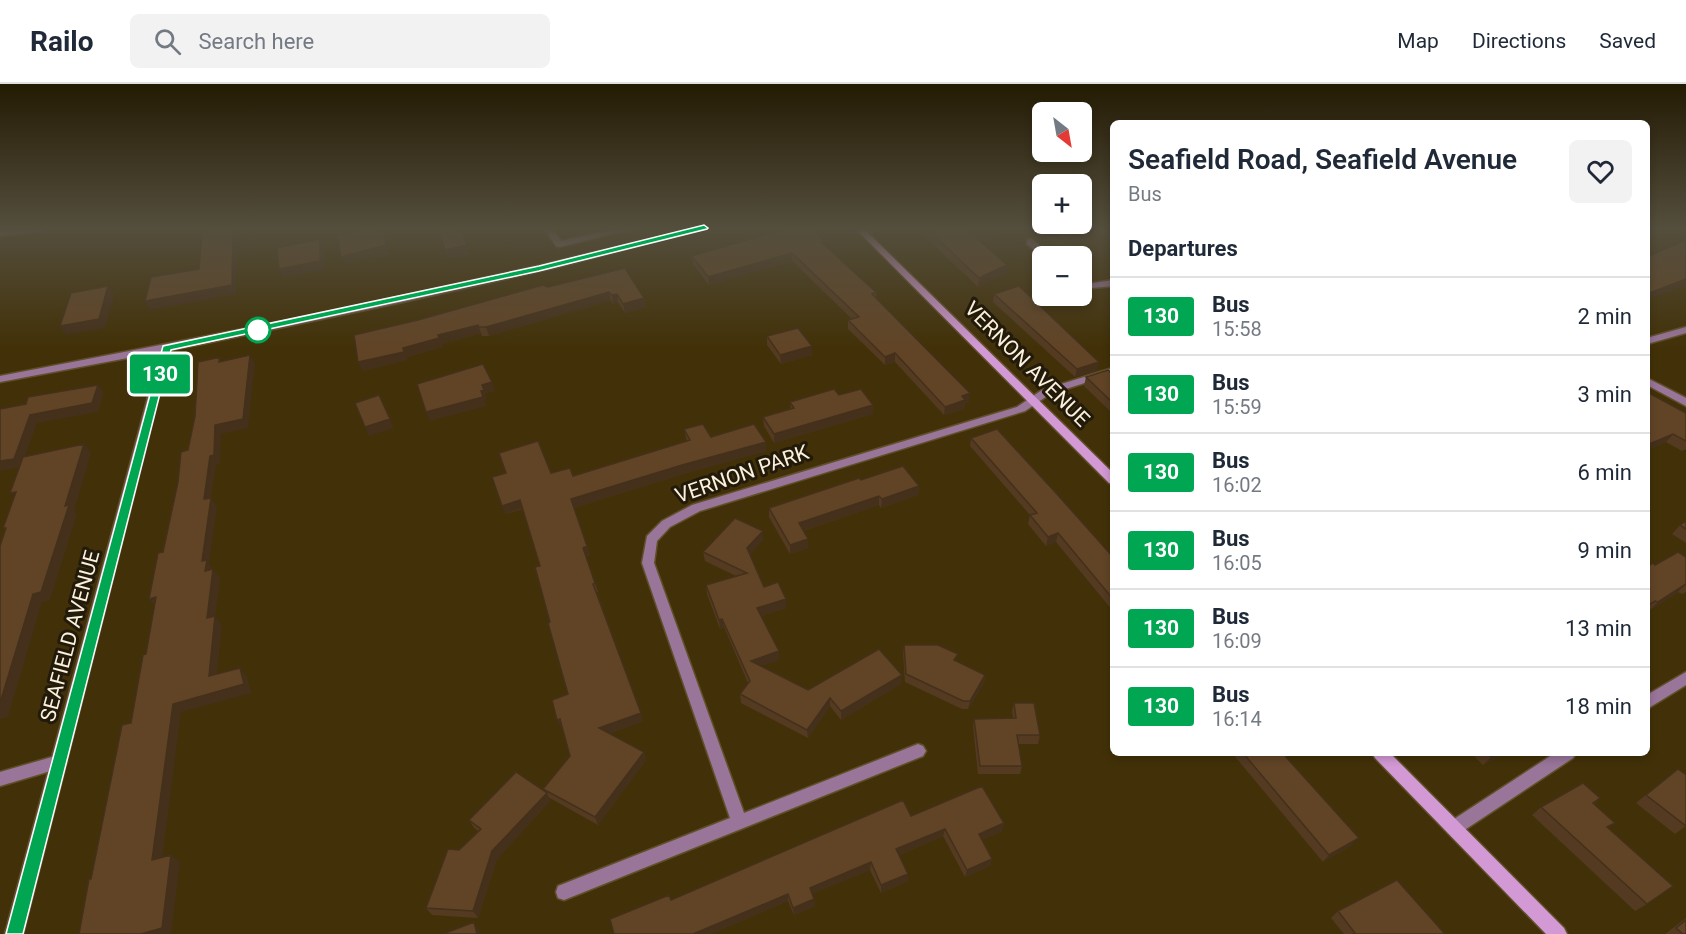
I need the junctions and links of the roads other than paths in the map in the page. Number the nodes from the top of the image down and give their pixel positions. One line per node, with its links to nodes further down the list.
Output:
1 (540, 268): 7 (street)
2 (900, 268): 11 (main road, VERNON AVENUE)
3 (1110, 284): 4 (street)
4 (1092, 286)
5 (1686, 330): 6 (street)
6 (1650, 340)
7 (166, 348): 9 (street); 19 (street, SEAFIELD AVENUE)
8 (1110, 371): 11 (street, VERNON PARK)
9 (0, 380)
10 (1650, 383): 12 (street)
11 (1034, 399): 13 (main road, VERNON AVENUE); 21 (street, VERNON PARK)
12 (1686, 403)
13 (1110, 477)
14 (1686, 678): 15 (street)
15 (1650, 701)
16 (918, 751): 21 (street)
17 (1383, 756): 22 (main road)
18 (1563, 756): 22 (street)
19 (59, 762): 20 (street); 24 (street, SEAFIELD AVENUE)
20 (0, 779)
21 (740, 822): 23 (street)
22 (1454, 828): 25 (main road)
23 (564, 892)
24 (14, 934)
25 (1558, 934)

